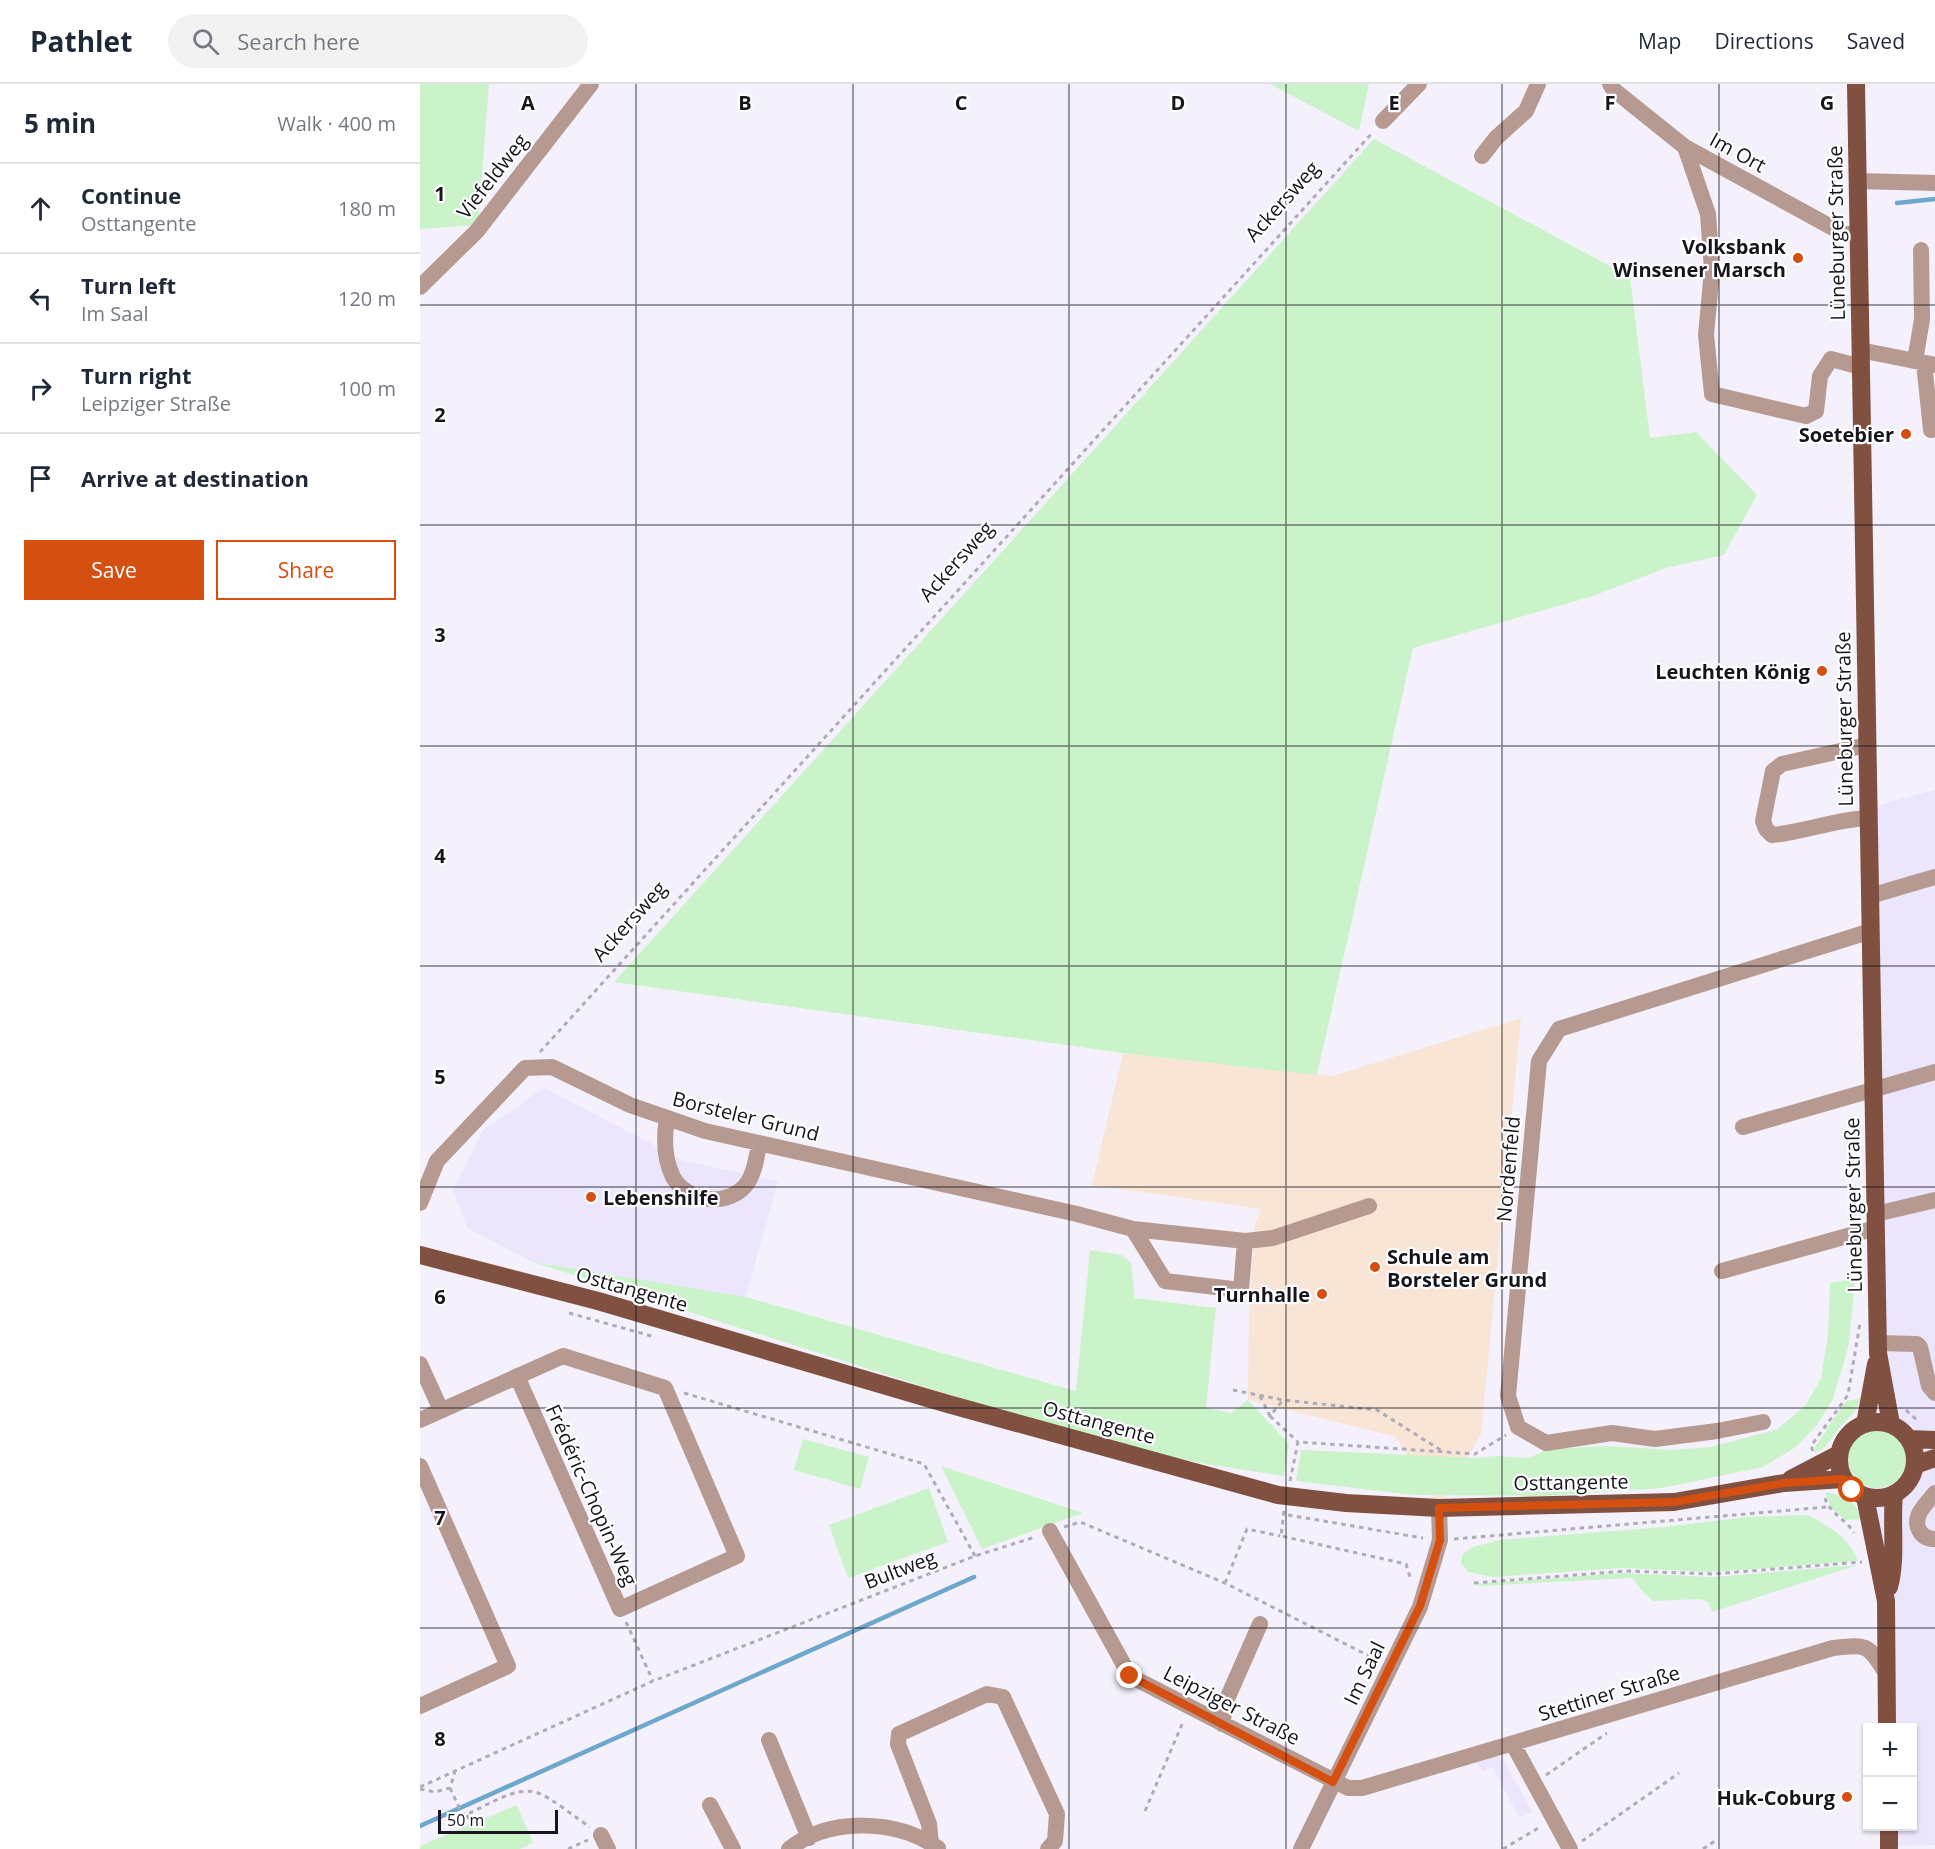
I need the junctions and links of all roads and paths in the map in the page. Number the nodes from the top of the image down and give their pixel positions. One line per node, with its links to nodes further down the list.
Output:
1 (591, 84): 14 (street, Viefeldweg)
2 (1419, 84): 7 (street)
3 (1538, 84): 9 (street)
4 (1594, 84): 6 (street)
5 (1856, 84): 10 (main road, Lüneburger Straße)
6 (1612, 87): 8 (street, Im Ort)
7 (1383, 122): 23 (path, Ackersweg)
8 (1684, 147): 12 (street, Im Ort); 15 (street)
9 (1482, 156)
10 (1857, 181): 11 (street); 12 (main road, Lüneburger Straße)
11 (1935, 183)
12 (1858, 234): 15 (main road, Lüneburger Straße)
13 (1921, 250): 16 (street)
14 (420, 286)
15 (1860, 359): 16 (street); 18 (main road, Lüneburger Straße)
16 (1925, 363): 17 (street)
17 (1931, 430)
18 (1868, 745): 19 (main road, Lüneburger Straße); 19 (street)
19 (1869, 818): 21 (main road, Lüneburger Straße)
20 (1935, 877): 21 (street)
21 (1870, 896): 22 (main road, Lüneburger Straße)
22 (1871, 931): 25 (main road, Lüneburger Straße); 52 (street, Nordenfeld)
23 (525, 1068): 26 (street, Borsteler Grund); 30 (street)
24 (1935, 1072): 25 (street)
25 (1873, 1089): 27 (street); 32 (main road, Lüneburger Straße)
26 (667, 1118): 28 (street, Borsteler Grund); 28 (street)
27 (1743, 1127)
28 (759, 1143): 33 (street, Borsteler Grund)
29 (1935, 1200): 32 (street)
30 (420, 1203)
31 (1369, 1206): 34 (street, Borsteler Grund)
32 (1876, 1221): 36 (street); 37 (main road, Lüneburger Straße)
33 (1134, 1228): 34 (street, Borsteler Grund); 34 (street)
34 (1245, 1241)
35 (420, 1255): 68 (main road, Osttangente)
36 (1722, 1271)
37 (1878, 1348): 42 (street); 50 (main road, Lüneburger Straße); 51 (main road, Lüneburger Straße)
38 (420, 1364): 46 (street)
39 (517, 1376): 40 (street); 46 (street); 81 (street, Frédéric-Chopin-Weg)
40 (665, 1388): 75 (path); 81 (street, Frédéric-Chopin-Weg)
41 (1233, 1390): 44 (path)
42 (1935, 1393)
43 (1848, 1395): 62 (path)
44 (1260, 1396): 45 (path); 47 (path)
45 (1283, 1400): 47 (path); 56 (path)
46 (441, 1410): 48 (street)
47 (1270, 1416): 55 (path)
48 (420, 1420)
49 (1763, 1422): 52 (street)
50 (1865, 1424): 51 (main road); 57 (main road)
51 (1891, 1424): 53 (main road)
52 (1518, 1427): 56 (path)
53 (1909, 1439): 54 (main road); 59 (main road)
54 (1935, 1440)
55 (1298, 1442): 56 (path); 61 (path)
56 (1445, 1453)
57 (1839, 1454): 62 (main road, Osttangente); 63 (main road)
58 (1935, 1458): 59 (main road)
59 (1915, 1465): 65 (main road)
60 (420, 1467): 86 (street)
61 (1293, 1467)
62 (1818, 1473): 63 (main road, Osttangente); 67 (path); 68 (main road, Osttangente)
63 (1843, 1479): 66 (main road)
64 (1935, 1493): 73 (street)
65 (1894, 1495): 66 (main road); 79 (main road)
66 (1865, 1497): 79 (main road)
67 (1827, 1507): 72 (path); 74 (path)
68 (1439, 1508): 74 (street, Im Saal)
69 (1282, 1523): 71 (path)
70 (1050, 1532): 75 (path, Bultweg); 78 (path, Bultweg); 87 (street, Leipziger Straße)
71 (1281, 1536): 78 (path); 80 (path)
72 (1857, 1538)
73 (1935, 1539)
74 (1440, 1540): 80 (street, Im Saal)
75 (975, 1556): 85 (path, Bultweg)
76 (1864, 1562): 77 (path)
77 (1474, 1582)
78 (1225, 1583): 83 (path, Bultweg)
79 (1886, 1601): 84 (main road)
80 (1420, 1606): 83 (street, Im Saal)
81 (620, 1609): 85 (path)
82 (1260, 1624): 89 (street)
83 (1390, 1667): 95 (street, Im Saal)
84 (1886, 1673): 88 (main road); 92 (street, Stettiner Straße)
85 (653, 1681): 93 (path, Bultweg)
86 (420, 1706)
87 (1190, 1707): 89 (street, Leipziger Straße); 100 (path)
88 (1887, 1723)
89 (1222, 1724): 95 (street, Leipziger Straße)
90 (1613, 1729): 96 (path)
91 (769, 1740): 105 (street)
92 (1513, 1744): 95 (street, Stettiner Straße); 96 (street)
93 (455, 1771): 97 (path, Bultweg); 98 (path)
94 (1679, 1773): 110 (path)
95 (1333, 1782): 113 (street, Im Saal)
96 (1534, 1783): 102 (street)
97 (420, 1788): 98 (path)
98 (450, 1788): 101 (path)
99 (710, 1805): 111 (street)
100 (1145, 1811)
101 (464, 1814): 103 (path); 107 (path)
102 (1553, 1819): 110 (street); 114 (path)
103 (471, 1824)
104 (1889, 1831): 116 (main road)
105 (810, 1838): 108 (street); 112 (street)
106 (1718, 1839): 115 (path)
107 (604, 1842)
108 (935, 1846): 109 (street)
109 (1054, 1846)
110 (1575, 1846)
111 (733, 1849)
112 (789, 1849)
113 (1301, 1849)
114 (1503, 1849)
115 (1703, 1849)
116 (1889, 1849)

